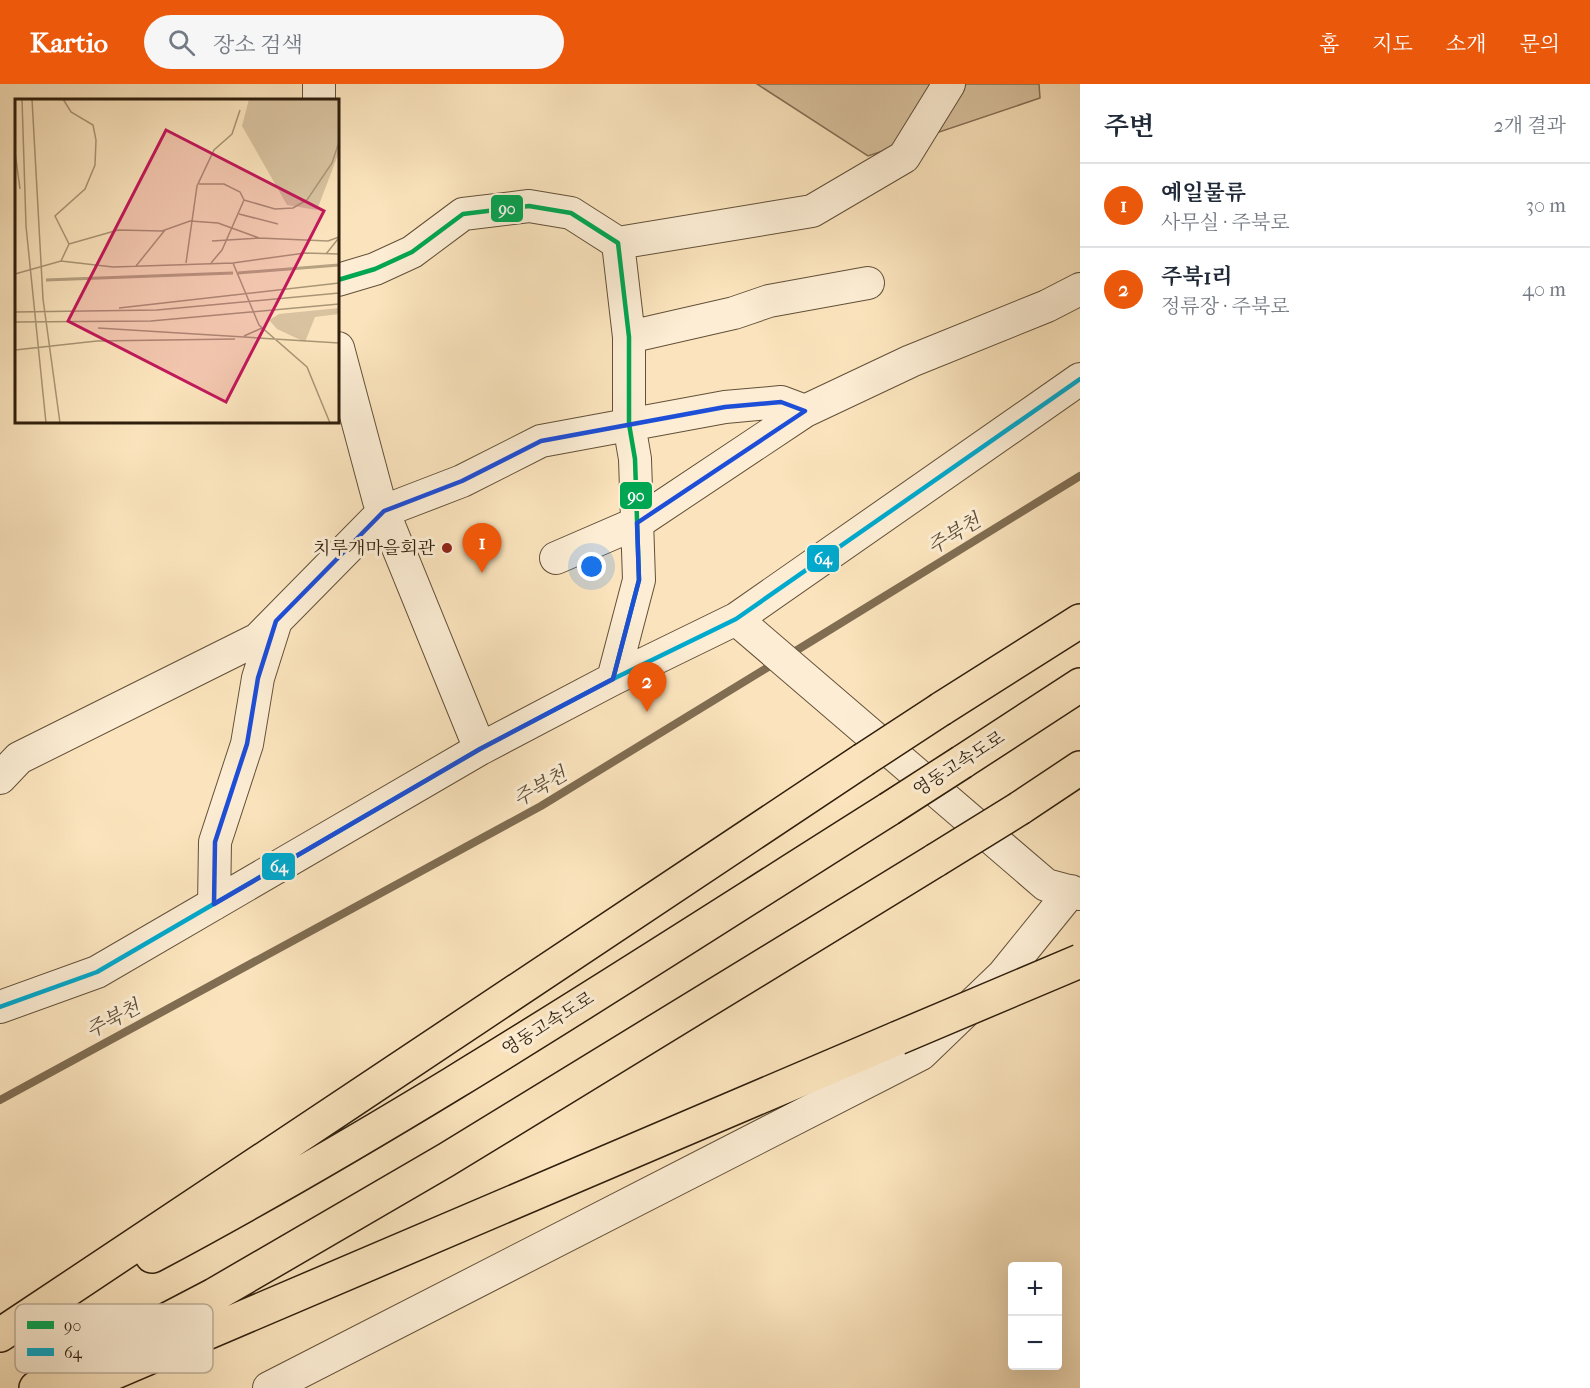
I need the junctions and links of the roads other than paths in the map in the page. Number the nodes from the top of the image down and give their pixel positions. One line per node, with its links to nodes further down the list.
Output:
1 (320, 84): 3 (street)
2 (949, 84): 4 (street)
3 (319, 99)
4 (618, 243): 5 (street); 8 (street)
5 (339, 280)
6 (868, 284): 8 (street)
7 (1080, 289): 11 (street)
8 (629, 337): 12 (street)
9 (339, 352): 13 (street)
10 (1080, 379): 18 (street)
11 (805, 411): 12 (street); 14 (street)
12 (629, 424): 13 (street); 14 (street)
13 (384, 511): 16 (street); 21 (street)
14 (637, 523): 15 (street); 19 (street)
15 (556, 558)
16 (276, 621): 23 (street); 25 (street)
17 (1080, 621): 28 (highway, bridge)
18 (747, 629): 19 (street); 24 (street)
19 (614, 679): 21 (street)
20 (1080, 685): 29 (highway, 영동고속도로, bridge)
21 (480, 749): 25 (street)
22 (1080, 768): 30 (highway, bridge)
23 (0, 778)
24 (1075, 892): 39 (street)
25 (213, 904): 27 (street)
26 (1080, 961): 33 (highway, bridge)
27 (0, 1006)
28 (48, 1304)
29 (61, 1304)
30 (196, 1304)
31 (15, 1326): 34 (highway, bridge)
32 (15, 1328): 34 (highway, 영동고속도로, bridge)
33 (213, 1330)
34 (0, 1336)
35 (65, 1373): 37 (highway, bridge)
36 (113, 1373): 38 (highway, bridge)
37 (36, 1388)
38 (78, 1388)
39 (269, 1388)

